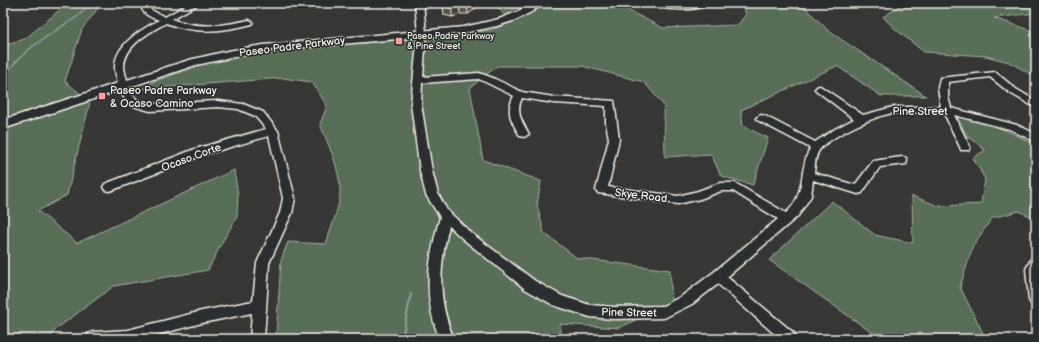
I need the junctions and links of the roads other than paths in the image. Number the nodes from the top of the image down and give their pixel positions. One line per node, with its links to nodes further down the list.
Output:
1 (145, 3): 7 (street)
2 (196, 3): 7 (street)
3 (419, 3): 9 (street, Pine Street)
4 (538, 3): 9 (main road, Paseo Padre Parkway)
5 (653, 3): 6 (street)
6 (704, 3)
7 (167, 20): 8 (street); 11 (street)
8 (249, 22)
9 (422, 33): 10 (street, Pine Street); 11 (main road, Paseo Padre Parkway)
10 (418, 80): 13 (street, Skye Road); 27 (street, Pine Street)
11 (124, 85): 18 (main road, Paseo Padre Parkway); 19 (street)
12 (820, 89): 17 (street)
13 (519, 95): 20 (street); 28 (street, Skye Road)
14 (1036, 105): 15 (street)
15 (948, 110): 17 (street, Pine Street); 21 (street, Pine Street); 23 (street)
16 (761, 118): 22 (street)
17 (861, 120): 22 (street, Pine Street)
18 (4, 125)
19 (273, 131): 26 (street, Ocaso Corte); 32 (street)
20 (524, 134)
21 (1036, 138)
22 (816, 147): 25 (street, Pine Street)
23 (965, 147)
24 (902, 161): 25 (street)
25 (809, 175): 28 (street, Pine Street)
26 (109, 187)
27 (446, 216): 30 (street, Pine Street); 35 (street)
28 (787, 219): 30 (street, Pine Street)
29 (1036, 261): 31 (street)
30 (719, 276): 36 (street)
31 (1036, 300)
32 (260, 306): 33 (street); 34 (street)
33 (93, 339)
34 (257, 339)
35 (447, 339)
36 (790, 339)

